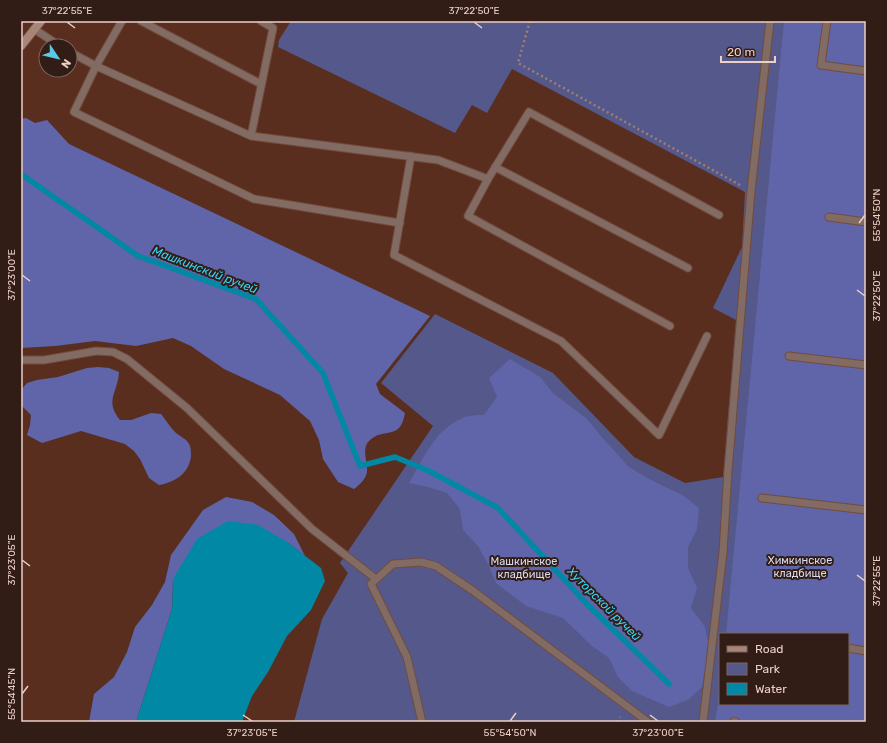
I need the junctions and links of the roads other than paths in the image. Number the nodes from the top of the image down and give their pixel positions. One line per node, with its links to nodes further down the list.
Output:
1 (40, 21): 7 (main road)
2 (122, 21): 11 (lane)
3 (142, 21): 13 (lane)
4 (261, 21): 13 (lane)
5 (770, 21): 35 (lane)
6 (827, 21): 12 (lane)
7 (34, 29): 8 (lane); 9 (main road)
8 (48, 38)
9 (21, 46)
10 (78, 56): 11 (lane)
11 (96, 66): 14 (lane); 21 (lane)
12 (866, 70)
13 (261, 84): 14 (lane)
14 (251, 136): 15 (lane)
15 (411, 156): 17 (lane); 21 (lane)
16 (495, 167): 17 (lane); 18 (lane); 22 (lane)
17 (488, 179): 23 (lane)
18 (719, 214)
19 (829, 217): 20 (lane)
20 (866, 222)
21 (400, 223): 24 (lane)
22 (688, 268)
23 (670, 326)
24 (707, 336)
25 (788, 356): 27 (lane)
26 (21, 360): 30 (lane)
27 (866, 365)
28 (762, 498): 29 (lane)
29 (866, 510)
30 (376, 579): 33 (lane); 34 (lane)
31 (849, 648): 32 (lane)
32 (866, 651)
33 (422, 722)
34 (648, 722)
35 (703, 722)

